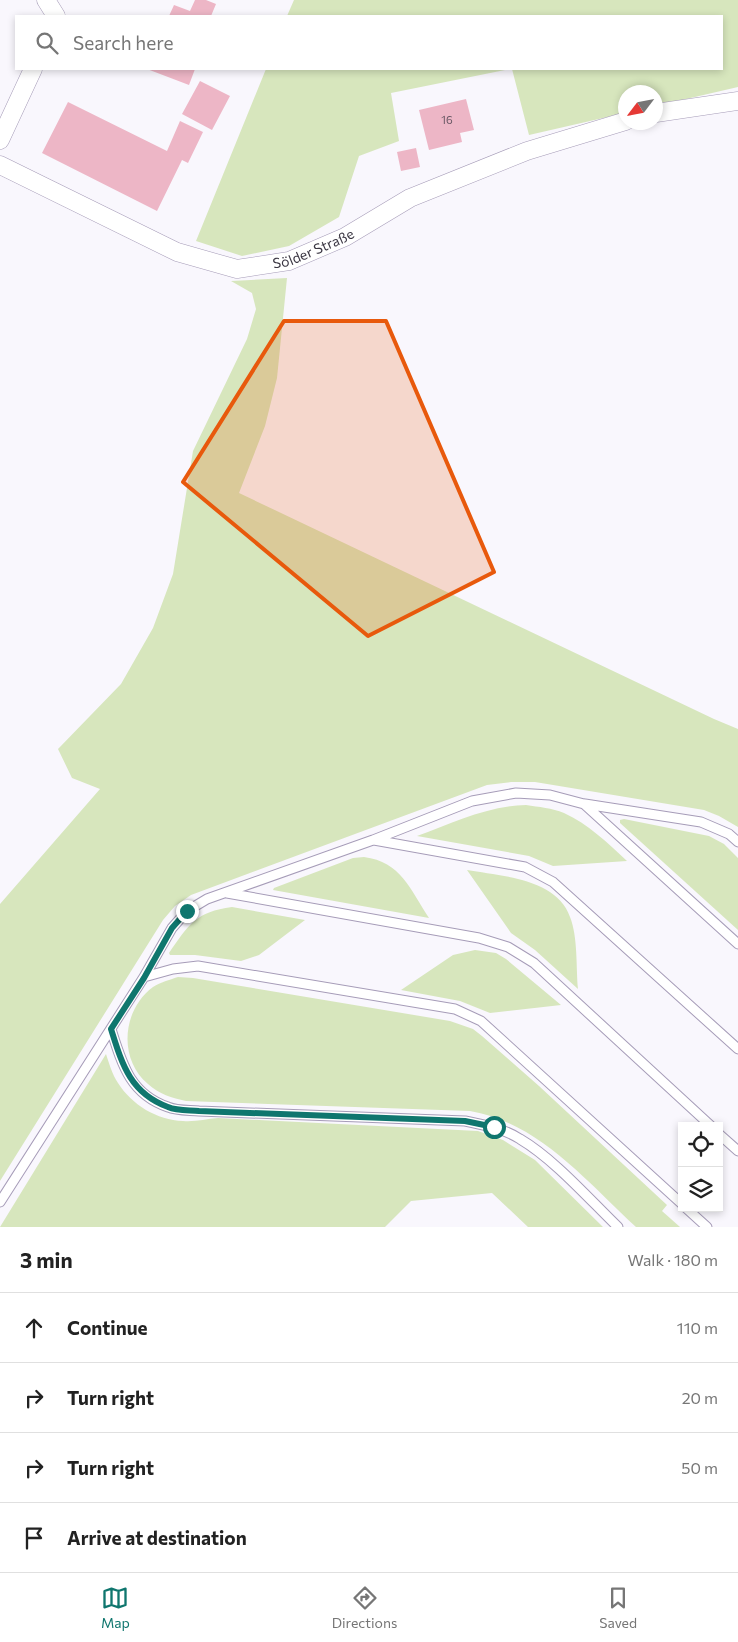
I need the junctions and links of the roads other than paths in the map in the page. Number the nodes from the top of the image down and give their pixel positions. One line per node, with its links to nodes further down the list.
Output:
1 (46, 0): 2 (street)
2 (55, 15)
3 (32, 70): 7 (street)
4 (738, 100): 5 (street)
5 (663, 112)
6 (618, 123): 8 (street, Sölder Straße)
7 (0, 140)
8 (0, 165)
9 (584, 804): 10 (lane); 11 (lane); 13 (lane)
10 (373, 840): 12 (lane); 16 (lane)
11 (738, 842)
12 (225, 893): 14 (lane); 17 (lane)
13 (738, 944)
14 (144, 978): 15 (lane); 20 (lane)
15 (111, 1029): 21 (lane); 23 (lane)
16 (738, 1049)
17 (706, 1122)
18 (723, 1138): 19 (lane)
19 (738, 1151)
20 (678, 1200)
21 (0, 1202)
22 (690, 1212): 24 (lane)
23 (618, 1227)
24 (707, 1227)

